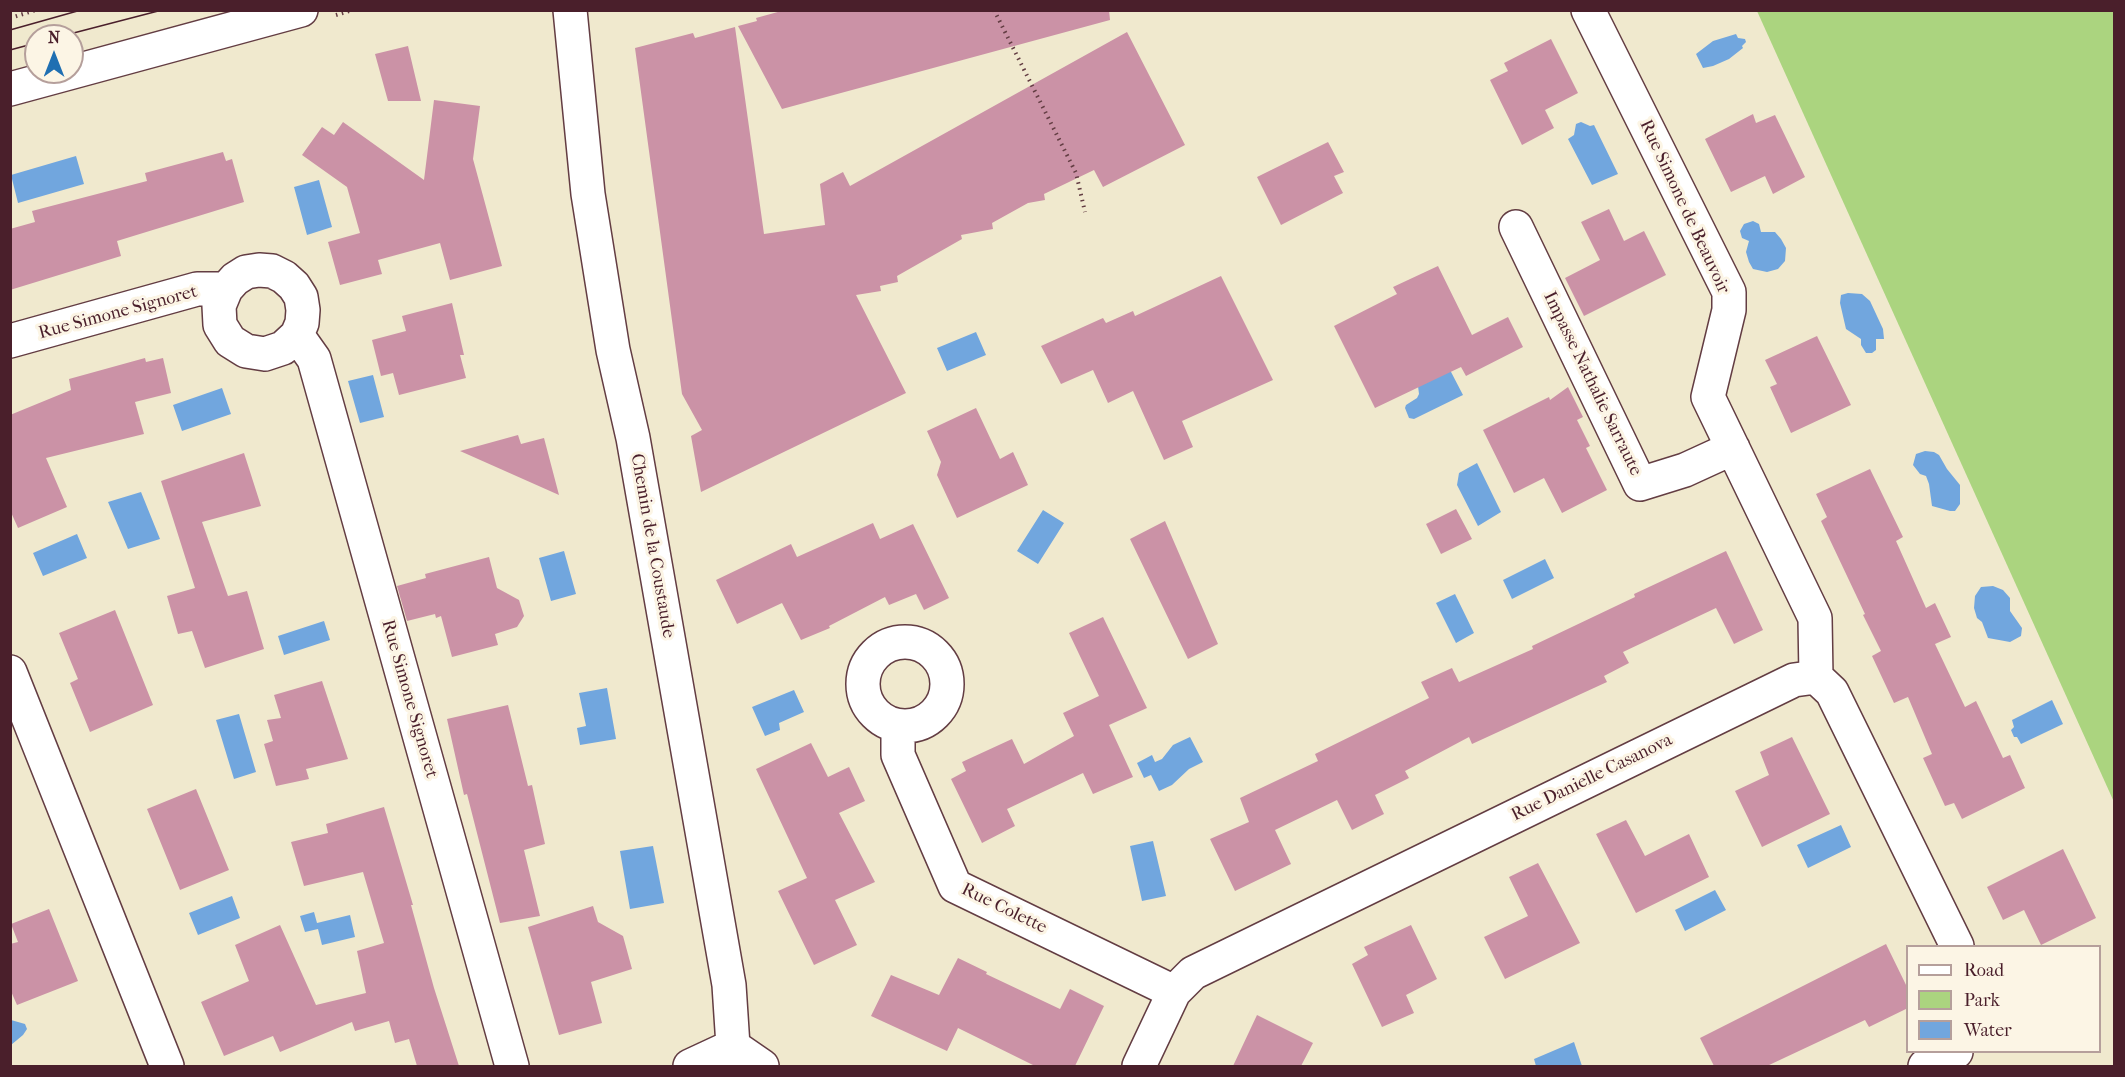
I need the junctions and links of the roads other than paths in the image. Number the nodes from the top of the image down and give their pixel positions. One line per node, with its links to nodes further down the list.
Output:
1 (301, 10): 4 (street)
2 (570, 10): 15 (street, Chemin de la Coustaude)
3 (1588, 10): 9 (street, Rue Simone de Beauvoir)
4 (10, 89)
5 (1516, 227): 9 (street, Impasse Nathalie Sarraute)
6 (226, 289): 7 (street); 7 (street, Rue Simone Signoret); 8 (street, Rue Simone Signoret)
7 (297, 335): 18 (street, Rue Simone Signoret)
8 (10, 341)
9 (1733, 448): 11 (street, Rue Simone de Beauvoir)
10 (10, 672): 17 (street)
11 (1815, 677): 13 (street); 14 (street, Rue Danielle Casanova)
12 (898, 726): 14 (street, Rue Colette)
13 (1958, 945)
14 (1174, 992): 21 (street, Rue Danielle Casanova)
15 (733, 1046): 19 (street); 20 (street)
16 (1954, 1053): 22 (street)
17 (167, 1066)
18 (512, 1066)
19 (690, 1066)
20 (762, 1066)
21 (1139, 1066)
22 (1925, 1066)

